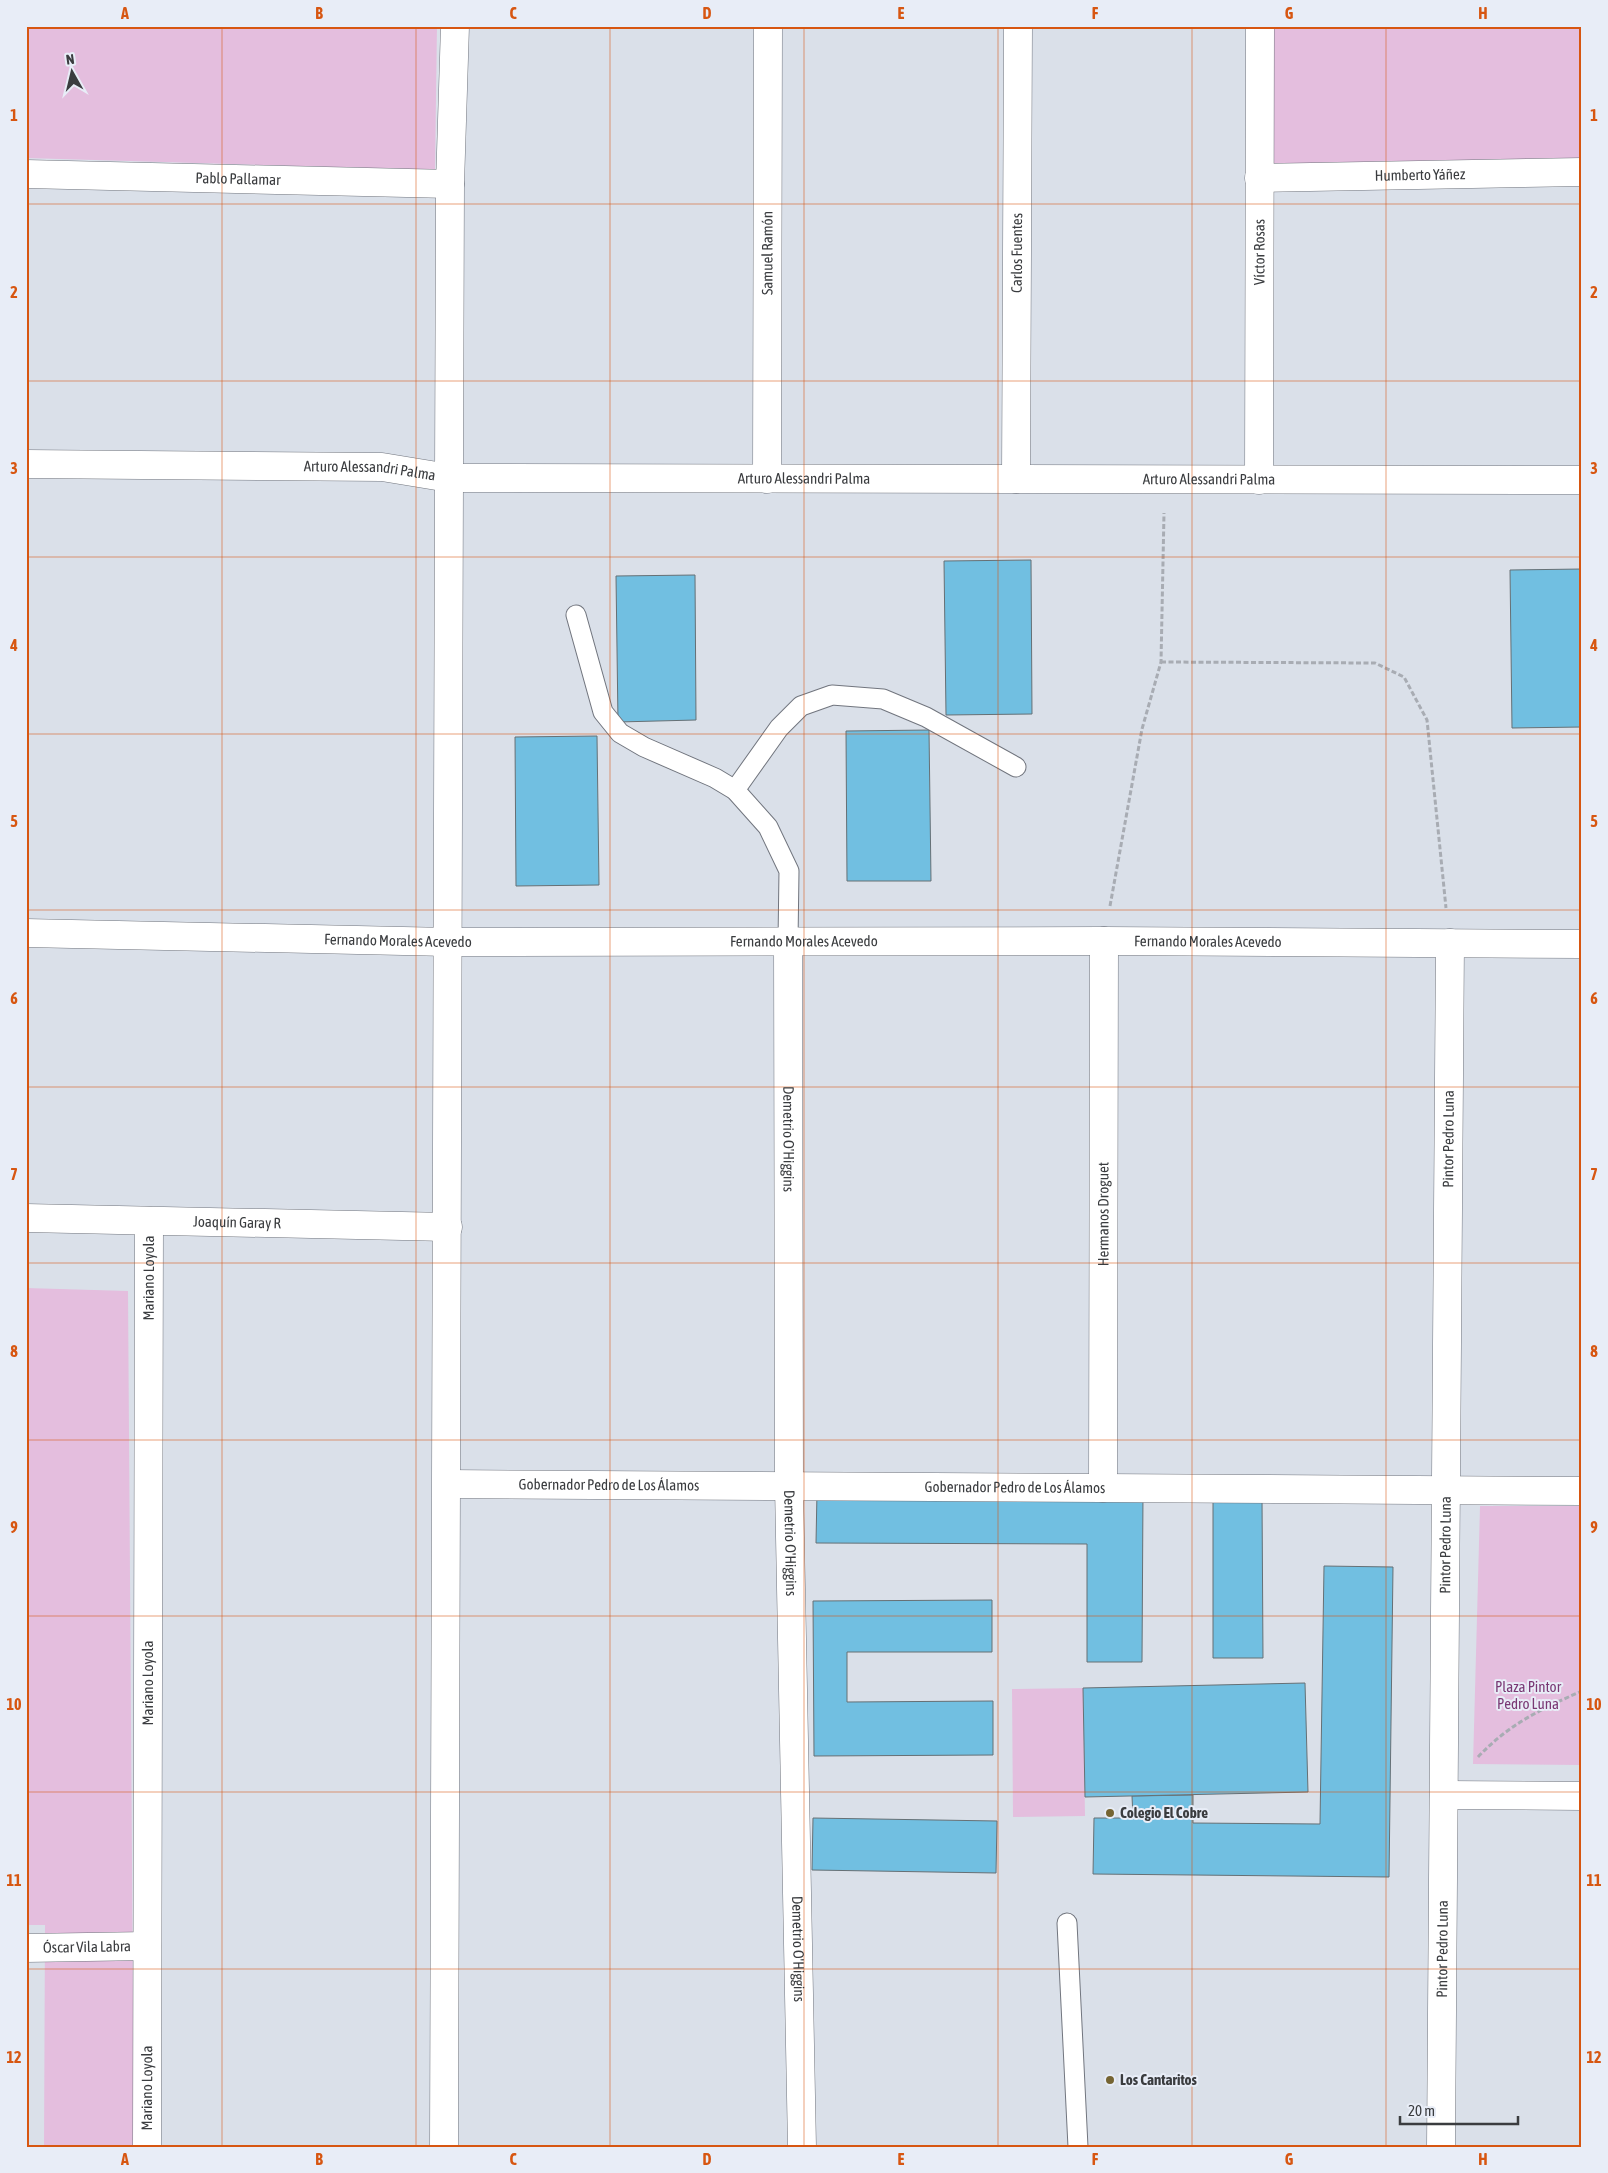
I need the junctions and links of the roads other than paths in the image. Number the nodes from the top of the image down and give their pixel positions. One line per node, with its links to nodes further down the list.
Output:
1 (455, 26): 8 (street)
2 (768, 26): 11 (street, Samuel Ramón)
3 (1018, 26): 12 (street, Carlos Fuentes)
4 (1260, 26): 7 (street, Víctor Rosas)
5 (1582, 172): 7 (street, Humberto Yáñez)
6 (26, 174): 8 (street, Pablo Pallamar)
7 (1259, 178): 13 (street, Víctor Rosas)
8 (450, 184): 10 (street)
9 (26, 464): 10 (street, Arturo Alessandri Palma)
10 (449, 478): 11 (street, Arturo Alessandri Palma); 21 (street)
11 (767, 479): 12 (street, Arturo Alessandri Palma)
12 (1016, 480): 13 (street, Arturo Alessandri Palma)
13 (1259, 480): 14 (street, Arturo Alessandri Palma)
14 (1582, 480)
15 (576, 615): 17 (lane)
16 (1016, 768): 17 (lane)
17 (735, 790): 20 (lane)
18 (26, 933): 21 (street, Fernando Morales Acevedo)
19 (1104, 940): 20 (street, Fernando Morales Acevedo); 22 (street, Fernando Morales Acevedo); 29 (street, Hermanos Droguet)
20 (788, 941): 21 (street, Fernando Morales Acevedo); 28 (street, Demetrio O'Higgins)
21 (448, 942): 26 (street)
22 (1450, 943): 23 (street, Fernando Morales Acevedo); 30 (street, Pintor Pedro Luna)
23 (1582, 944)
24 (26, 1218): 25 (street, Joaquín Garay R)
25 (149, 1221): 26 (street, Joaquín Garay R); 35 (street, Mariano Loyola)
26 (448, 1227): 27 (street)
27 (447, 1484): 28 (street, Gobernador Pedro de Los Álamos); 38 (street)
28 (789, 1486): 29 (street, Gobernador Pedro de Los Álamos); 39 (street, Demetrio O'Higgins)
29 (1103, 1488): 30 (street, Gobernador Pedro de Los Álamos)
30 (1446, 1490): 31 (street, Gobernador Pedro de Los Álamos); 32 (street, Pintor Pedro Luna)
31 (1582, 1491)
32 (1444, 1795): 33 (street); 41 (street, Pintor Pedro Luna)
33 (1582, 1796)
34 (1067, 1923): 40 (lane)
35 (148, 1946): 36 (street, Óscar Vila Labra); 37 (street, Mariano Loyola)
36 (26, 1948)
37 (147, 2147)
38 (444, 2147)
39 (802, 2147)
40 (1078, 2147)
41 (1441, 2147)

